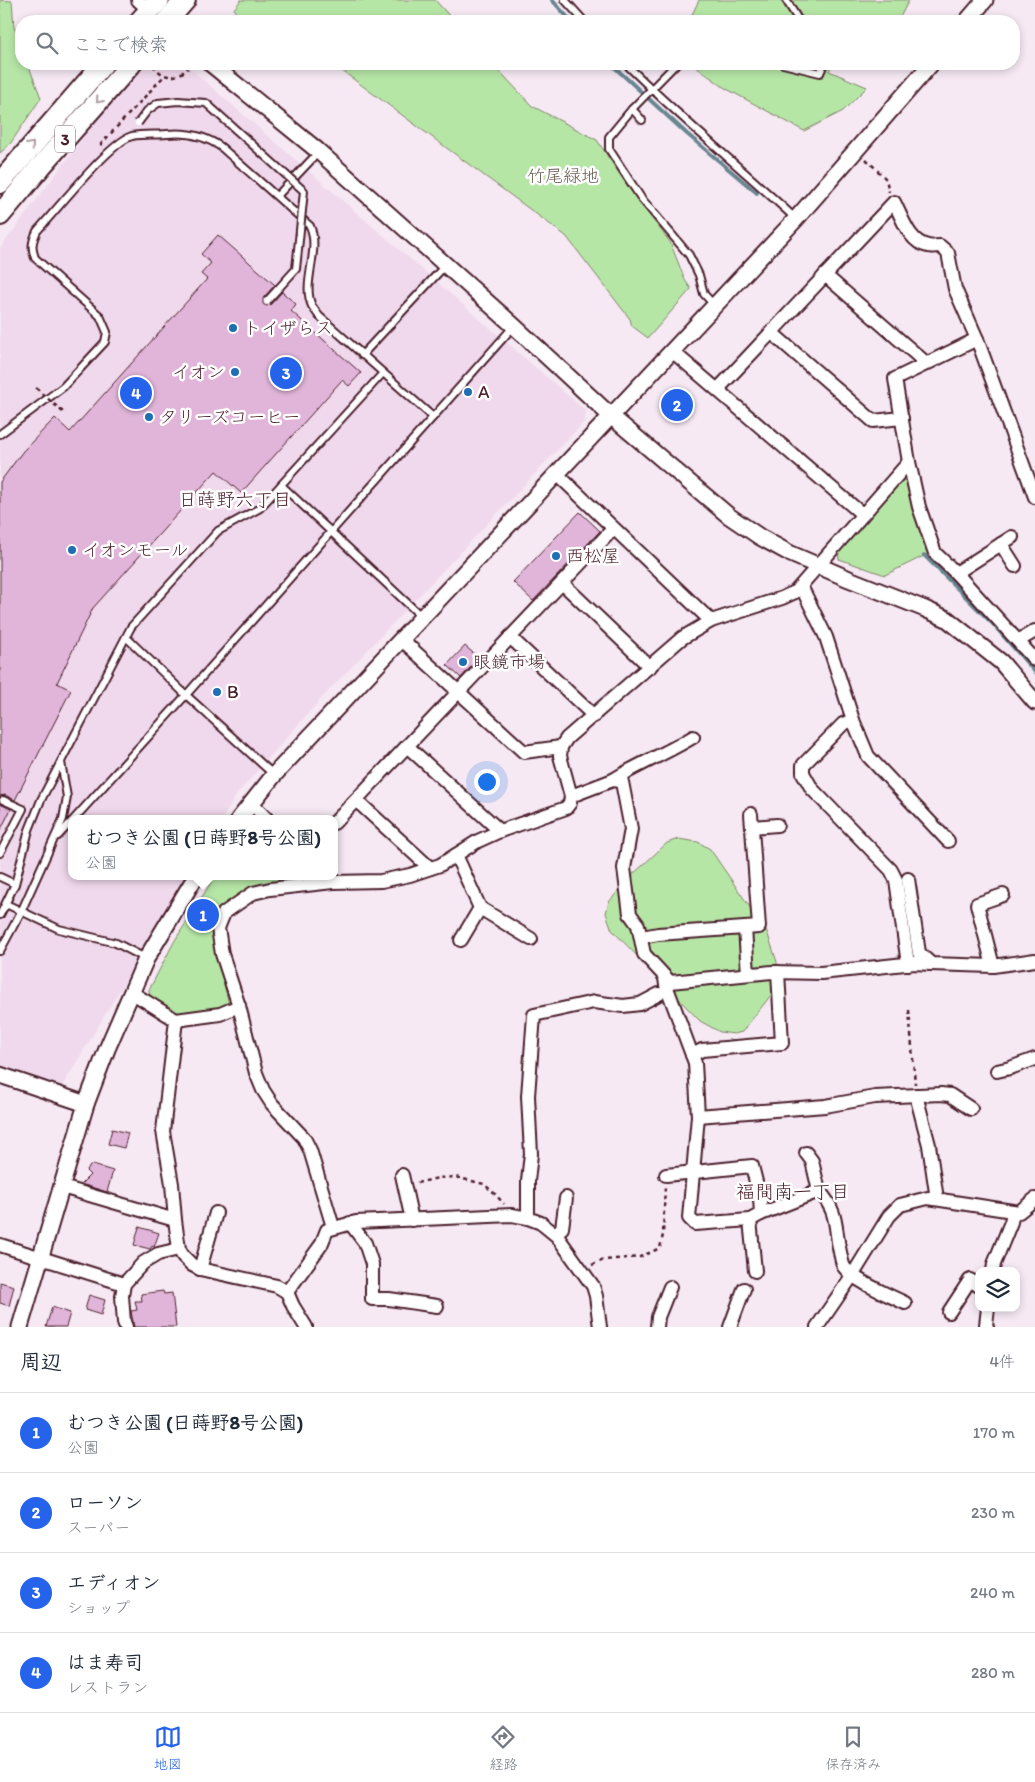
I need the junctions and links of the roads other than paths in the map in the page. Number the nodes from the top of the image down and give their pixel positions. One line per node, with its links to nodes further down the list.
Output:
1 (185, 0): 5 (highway)
2 (565, 0): 6 (lane)
3 (786, 0): 7 (lane)
4 (985, 0): 8 (street)
5 (172, 15)
6 (579, 15)
7 (795, 15)
8 (972, 15)
9 (98, 70): 23 (highway, 3, one-way to 9)
10 (126, 70): 25 (highway, 3, one-way to 25)
11 (200, 70): 22 (street)
12 (219, 70): 31 (street)
13 (632, 70): 18 (lane)
14 (670, 70): 18 (lane)
15 (808, 70): 16 (lane)
16 (821, 70)
17 (926, 70): 26 (street)
18 (651, 89): 19 (lane); 26 (lane)
19 (632, 109): 20 (lane); 30 (lane)
20 (642, 120)
21 (131, 136): 24 (lane); 29 (lane, bridge); 42 (lane)
22 (313, 158): 24 (lane); 27 (street)
23 (0, 183)
24 (277, 196): 35 (lane)
25 (0, 215)
26 (796, 219): 30 (street)
27 (440, 271): 31 (street); 35 (lane)
28 (825, 275): 32 (street); 33 (street); 36 (street)
29 (267, 301)
30 (714, 306): 34 (street)
31 (511, 329): 39 (street); 40 (lane)
32 (771, 332): 38 (street); 41 (street)
33 (977, 339): 36 (street); 46 (street)
34 (672, 351): 38 (street); 39 (street)
35 (362, 355): 37 (lane)
36 (926, 363): 41 (street)
37 (383, 373): 40 (lane); 45 (lane)
38 (718, 389): 47 (street)
39 (611, 416): 44 (street); 50 (street)
40 (433, 417): 49 (lane)
41 (902, 418): 43 (street)
42 (0, 434)
43 (909, 462): 47 (street); 52 (street)
44 (556, 474): 48 (street); 55 (street)
45 (280, 486): 49 (lane); 58 (lane)
46 (1035, 497)
47 (862, 514): 50 (street)
48 (613, 529): 53 (street); 56 (street)
49 (331, 532): 55 (lane); 65 (lane)
50 (817, 566): 54 (street); 66 (street)
51 (1015, 566): 52 (street)
52 (956, 572): 61 (street)
53 (562, 583): 59 (street); 63 (street)
54 (801, 586): 56 (street); 68 (street)
55 (422, 617): 60 (street)
56 (710, 621): 63 (street)
57 (1035, 631): 61 (street)
58 (126, 637): 65 (lane); 72 (lane)
59 (510, 637): 64 (street); 67 (street)
60 (401, 639): 64 (street); 73 (street)
61 (1018, 641): 62 (street)
62 (1035, 660)
63 (650, 667): 67 (street)
64 (459, 691): 70 (street); 71 (street)
65 (186, 695): 73 (lane); 80 (lane)
66 (1035, 702)
67 (594, 716): 71 (street)
68 (853, 720): 89 (street); 110 (street)
69 (693, 737): 74 (street)
70 (407, 746): 77 (street); 87 (street)
71 (560, 747): 75 (street)
72 (61, 762): 88 (lane); 98 (lane)
73 (274, 775): 78 (street)
74 (613, 780): 75 (street); 105 (street)
75 (571, 796): 87 (street)
76 (3, 800): 90 (lane)
77 (356, 800): 83 (street); 92 (street)
78 (251, 803): 81 (street); 82 (street)
79 (751, 814): 86 (street)
80 (78, 815)
81 (242, 815)
82 (263, 815)
83 (338, 819)
84 (777, 825): 86 (street)
85 (68, 826): 88 (lane)
86 (752, 827): 103 (street)
87 (500, 831): 91 (street)
88 (54, 841): 101 (lane)
89 (948, 841)
90 (0, 853)
91 (456, 855): 92 (street); 100 (street)
92 (430, 868): 94 (street)
93 (0, 877): 98 (lane)
94 (338, 879)
95 (908, 879): 111 (street)
96 (194, 880): 108 (street)
97 (324, 880): 118 (street)
98 (15, 884): 102 (lane)
99 (1003, 895): 112 (street)
100 (480, 908): 104 (street); 106 (street)
101 (21, 912): 102 (lane); 107 (lane); 108 (lane)
102 (0, 916)
103 (745, 928): 105 (street); 114 (street)
104 (531, 938)
105 (642, 938): 115 (street)
106 (461, 940)
107 (0, 951)
108 (146, 959): 116 (street)
109 (1035, 960): 112 (street)
110 (908, 964): 111 (street); 113 (street)
111 (931, 964): 112 (street)
112 (993, 966)
113 (778, 972): 114 (street); 120 (street)
114 (748, 974): 115 (street)
115 (665, 978): 120 (street)
116 (131, 992): 119 (street); 125 (street)
117 (659, 994): 140 (street)
118 (239, 1006): 119 (street); 144 (street)
119 (176, 1020): 141 (street)
120 (692, 1055): 127 (street)
121 (1035, 1059): 122 (street)
122 (997, 1071)
123 (0, 1075): 125 (street)
124 (916, 1095): 126 (street); 127 (street); 135 (street)
125 (86, 1104): 132 (street)
126 (971, 1109)
127 (698, 1116): 129 (street)
128 (806, 1154): 133 (street)
129 (692, 1171): 130 (street); 139 (street); 139 (street)
130 (666, 1175)
131 (403, 1181): 142 (street)
132 (62, 1187): 141 (street); 148 (street)
133 (819, 1191): 139 (street); 152 (street)
134 (566, 1198): 145 (street)
135 (937, 1199): 137 (street); 152 (street)
136 (1035, 1199): 137 (street)
137 (1013, 1212): 149 (street)
138 (216, 1213): 150 (street)
139 (756, 1217): 151 (street)
140 (528, 1218): 142 (street); 145 (street)
141 (175, 1220): 147 (street)
142 (412, 1220): 143 (street)
143 (350, 1223): 144 (street); 159 (street)
144 (333, 1227): 157 (street)
145 (555, 1234): 165 (street)
146 (0, 1245): 148 (street)
147 (179, 1249): 150 (street); 154 (street)
148 (40, 1259): 154 (street); 162 (street)
149 (994, 1267)
150 (200, 1269): 157 (street)
151 (756, 1271)
152 (852, 1276): 158 (street); 168 (street)
153 (975, 1283): 160 (street)
154 (124, 1284): 163 (street)
155 (670, 1287): 166 (street)
156 (744, 1289): 167 (street)
157 (287, 1292): 164 (street)
158 (905, 1303)
159 (437, 1306)
160 (949, 1312)
161 (988, 1312): 169 (street)
162 (20, 1327)
163 (126, 1327)
164 (306, 1327)
165 (600, 1327)
166 (657, 1327)
167 (730, 1327)
168 (817, 1327)
169 (987, 1327)

